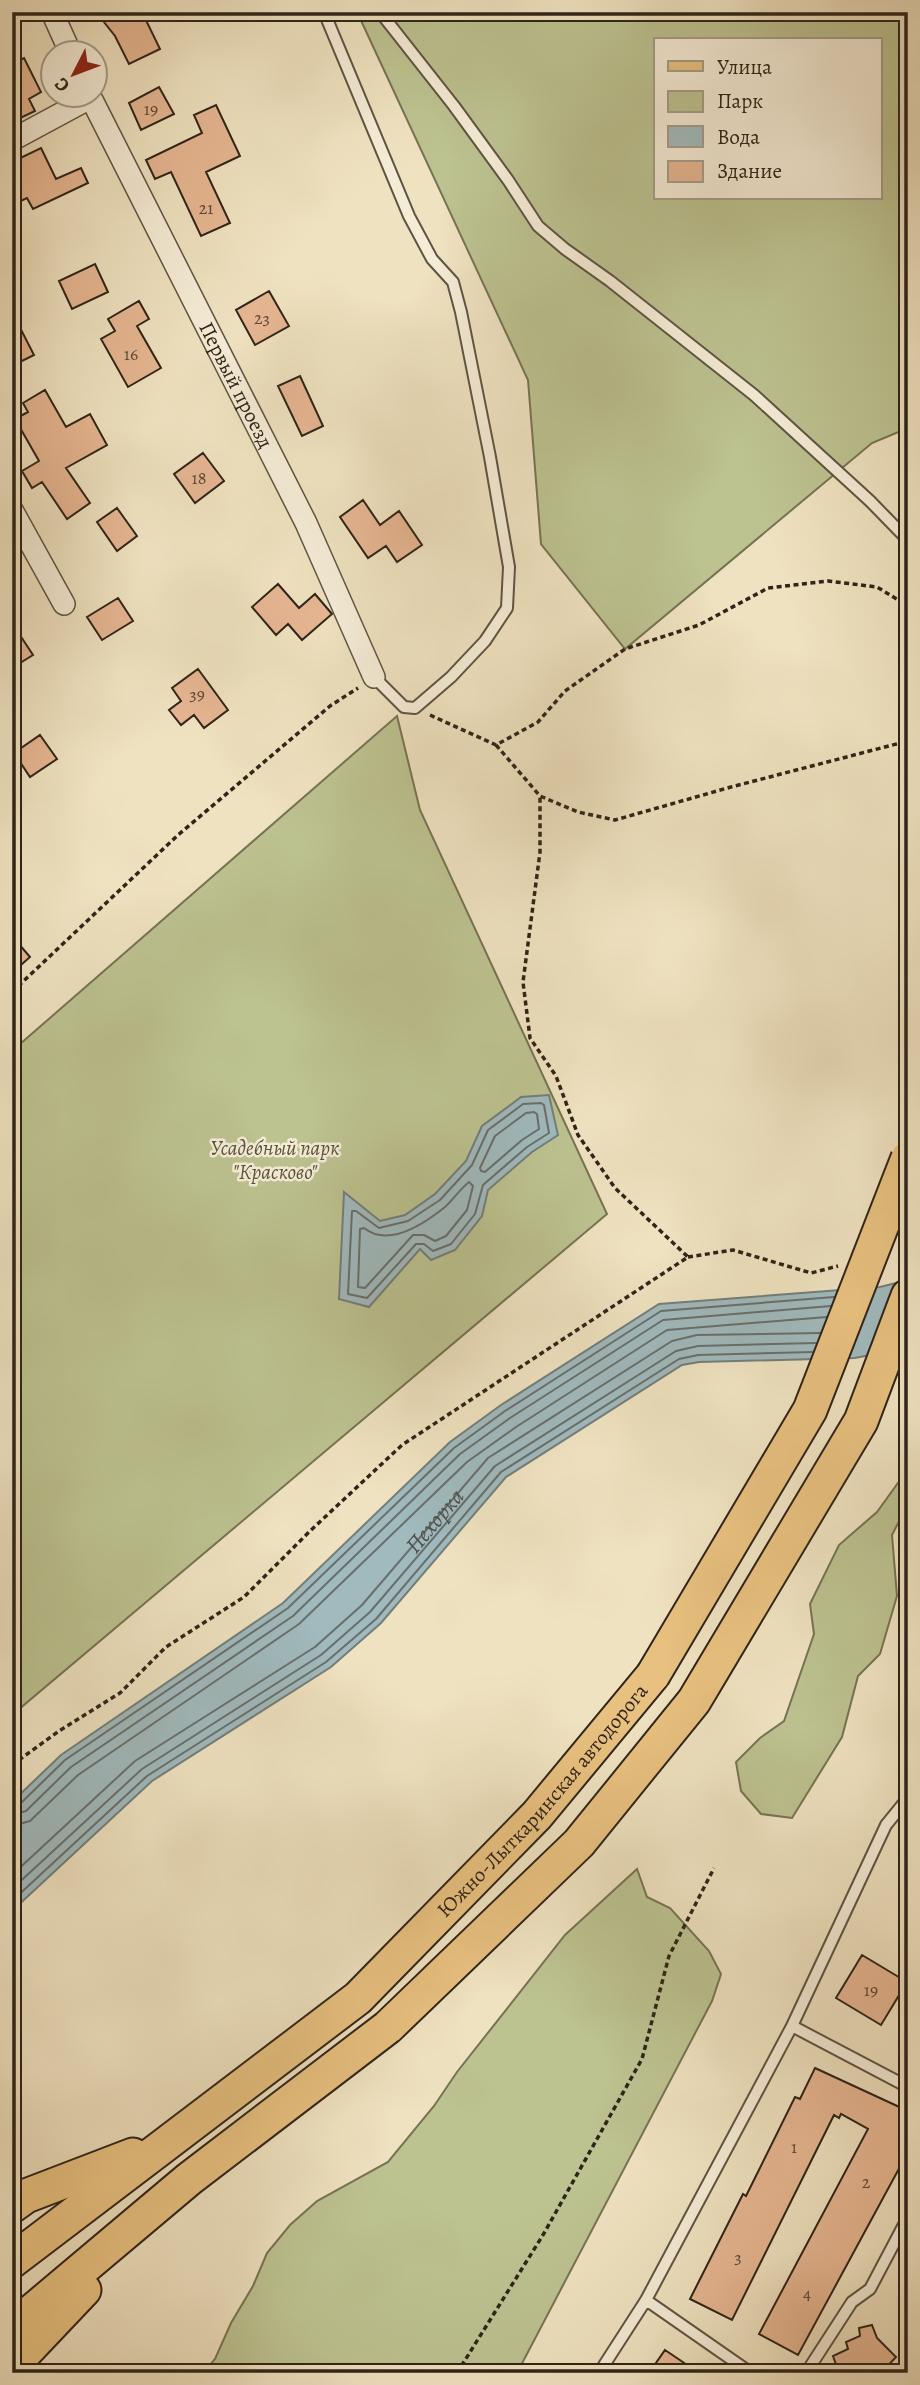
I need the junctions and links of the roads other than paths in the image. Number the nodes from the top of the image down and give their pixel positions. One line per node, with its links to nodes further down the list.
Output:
1 (52, 12): 4 (street)
2 (324, 12): 11 (lane)
3 (380, 12): 9 (lane)
4 (64, 38)
5 (69, 108): 7 (street)
6 (96, 108): 11 (street, Первый проезд)
7 (12, 140)
8 (12, 510): 10 (street)
9 (908, 540)
10 (64, 604)
11 (374, 677)
12 (908, 1158): 17 (main road, Южно-Лыткаринская автодорога, bridge)
13 (908, 1296): 18 (main road)
14 (908, 1798): 15 (lane)
15 (792, 2026): 16 (lane); 22 (lane)
16 (908, 2087)
17 (165, 2143): 19 (main road); 21 (main road, Южно-Лыткаринская автодорога)
18 (189, 2179): 23 (main road); 24 (main road)
19 (12, 2206)
20 (908, 2217): 27 (lane)
21 (12, 2261)
22 (646, 2300): 25 (lane); 26 (lane)
23 (12, 2328)
24 (12, 2366)
25 (598, 2373)
26 (751, 2373)
27 (806, 2373)

